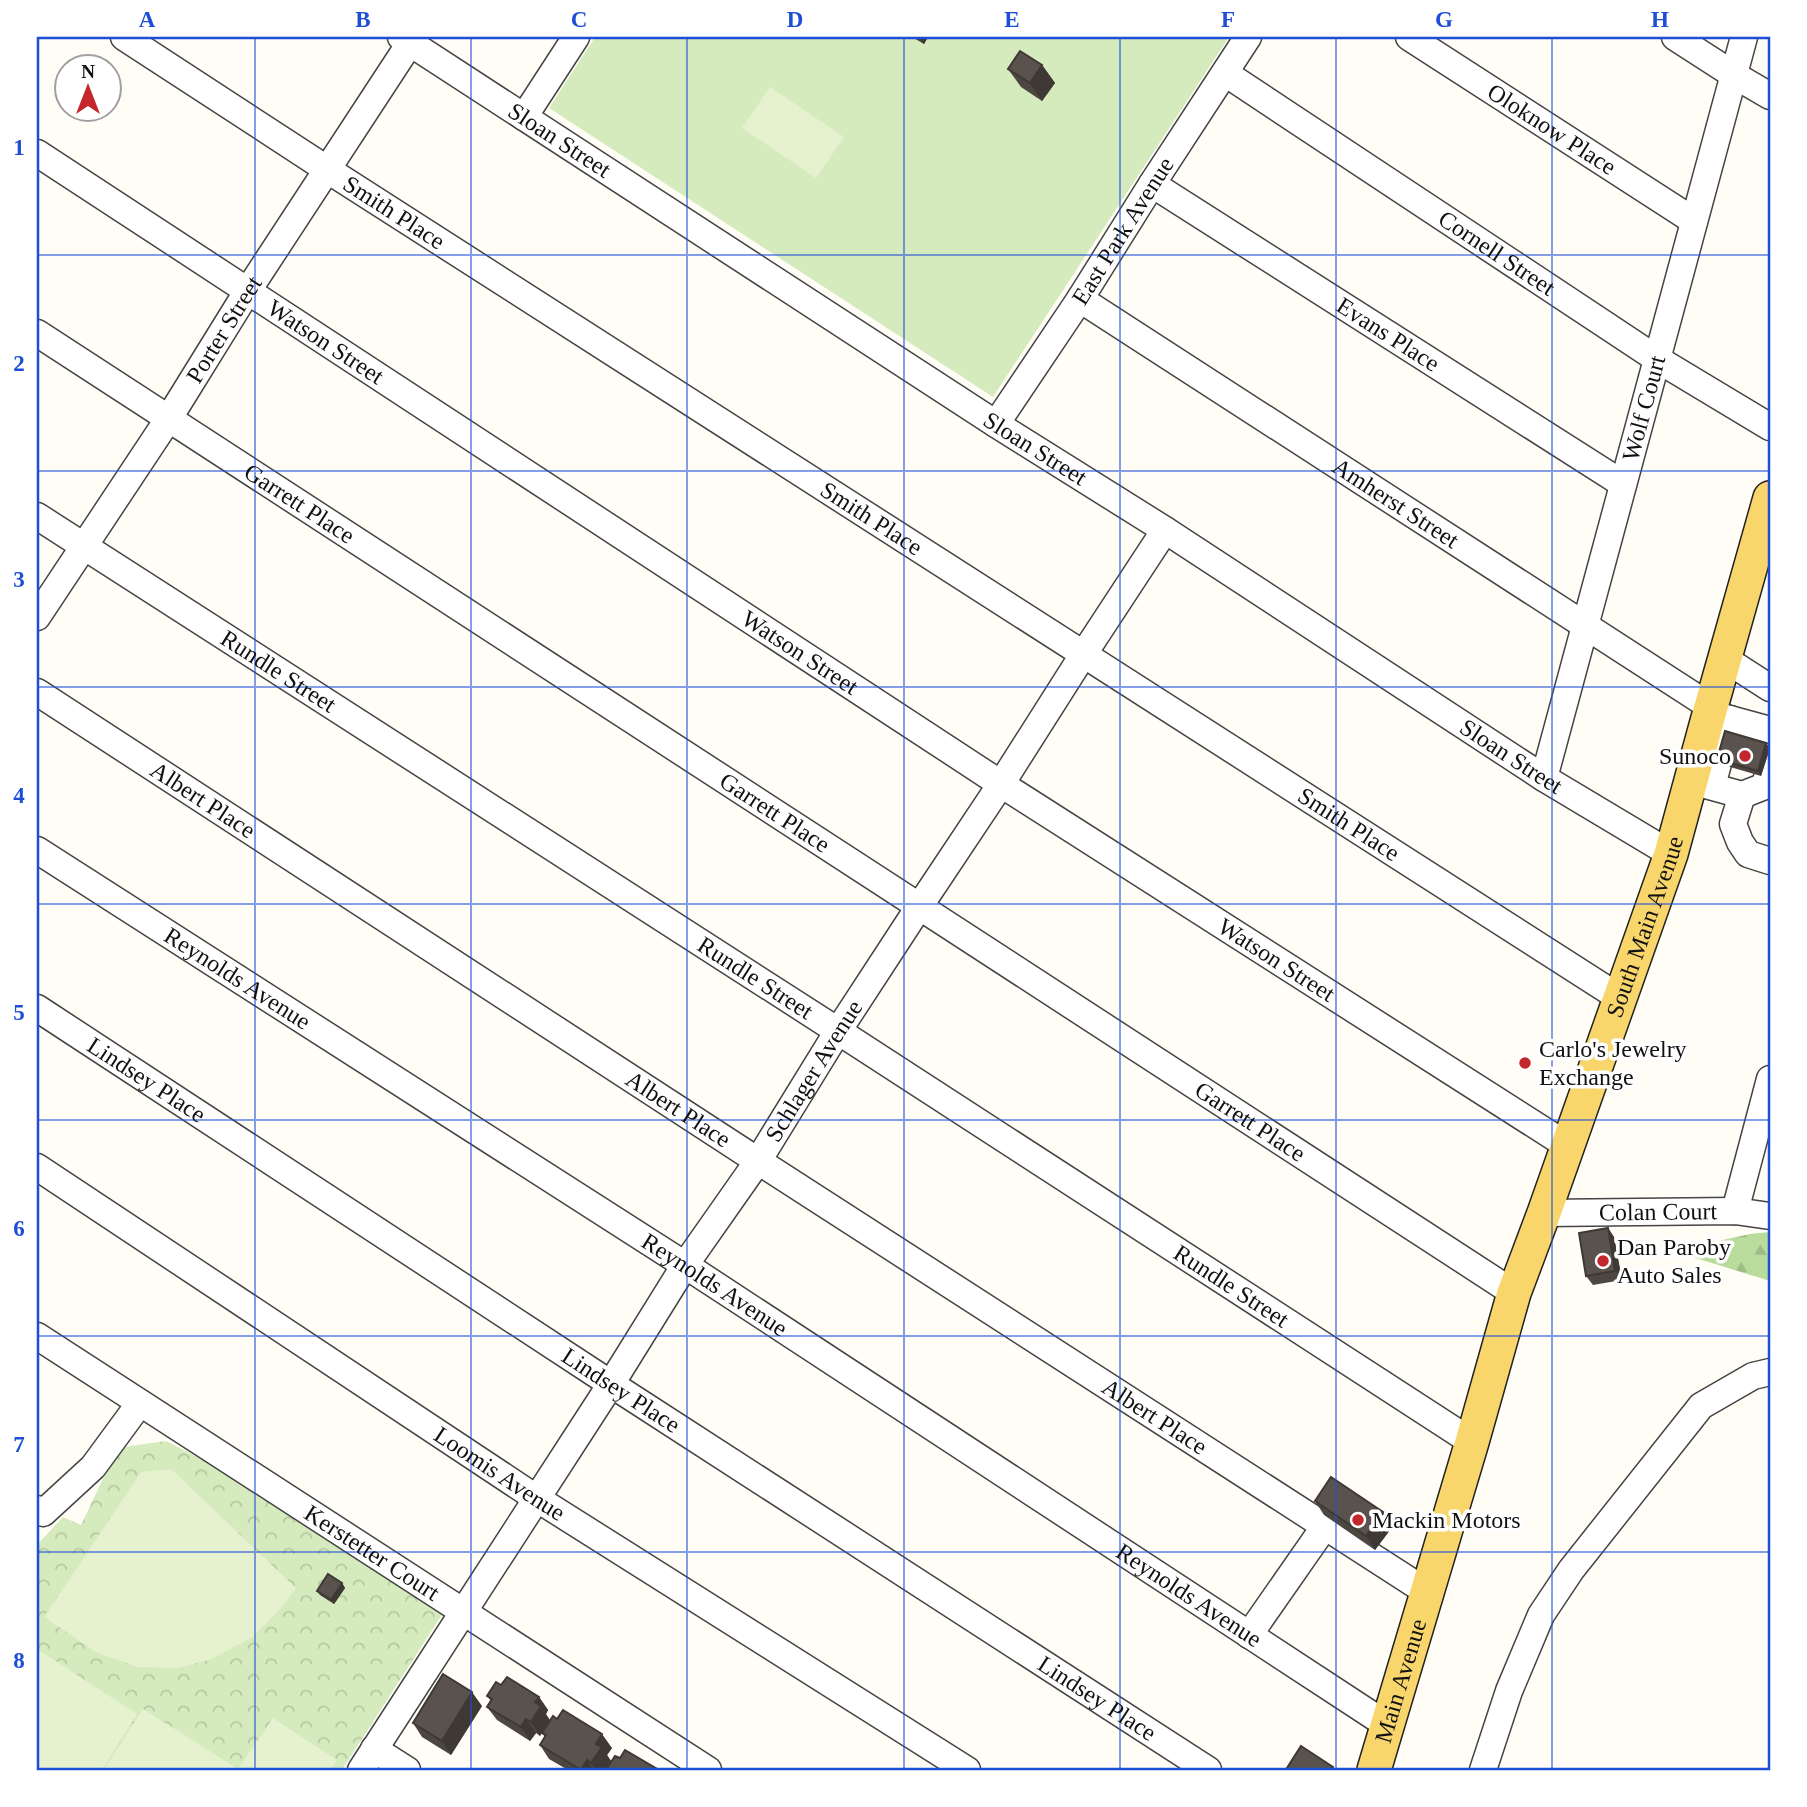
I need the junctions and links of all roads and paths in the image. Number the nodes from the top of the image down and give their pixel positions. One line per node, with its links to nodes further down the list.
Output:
1 (124, 37): 13 (street, Smith Place)
2 (576, 37): 11 (street)
3 (1248, 37): 8 (street, East Park Avenue)
4 (1409, 37): 15 (street, Oloknow Place)
5 (1675, 37): 9 (street)
6 (1744, 37): 9 (street, Wolf Court)
7 (406, 40): 11 (street, Sloan Street); 13 (street, Porter Street)
8 (1225, 73): 14 (street, East Park Avenue); 19 (street, Cornell Street)
9 (1734, 75): 10 (street); 15 (street, Wolf Court)
10 (1770, 96)
11 (524, 117): 21 (street, Sloan Street)
12 (37, 153): 16 (street, Watson Street)
13 (328, 170): 16 (street, Porter Street); 30 (street, Smith Place)
14 (1152, 184): 17 (street, East Park Avenue); 23 (street, Evans Place)
15 (1694, 221): 19 (street, Wolf Court)
16 (247, 292): 20 (street, Porter Street); 37 (street, Watson Street)
17 (1080, 299): 21 (street, East Park Avenue); 29 (street, Amherst Street)
18 (37, 333): 20 (street, Garrett Place)
19 (1657, 359): 22 (street, Cornell Street); 23 (street, Wolf Court)
20 (169, 418): 27 (street, Porter Street); 42 (street, Garrett Place)
21 (996, 424): 26 (street, Sloan Street)
22 (1770, 427)
23 (1623, 484): 29 (street, Wolf Court)
24 (1770, 498): 31 (main road, South Main Avenue)
25 (37, 516): 27 (street, Rundle Street)
26 (1165, 530): 30 (street, Schlager Avenue); 36 (street, Sloan Street)
27 (83, 547): 28 (street, Porter Street); 45 (street, Rundle Street)
28 (37, 617)
29 (1585, 626): 34 (street, Amherst Street); 36 (street, Wolf Court)
30 (1083, 655): 37 (street, Schlager Avenue); 43 (street, Smith Place)
31 (1725, 659): 32 (street); 34 (main road, South Main Avenue)
32 (1770, 688)
33 (37, 692): 48 (street, Albert Place)
34 (1737, 723): 38 (main road, South Main Avenue)
35 (1770, 766): 38 (street)
36 (1544, 778): 40 (street, Sloan Street)
37 (1001, 784): 42 (street, Schlager Avenue); 47 (street, Watson Street)
38 (1724, 785): 40 (main road, South Main Avenue); 41 (street)
39 (37, 850): 53 (street, Reynolds Avenue)
40 (1671, 854): 43 (main road, South Main Avenue)
41 (1770, 861)
42 (919, 907): 45 (street, Schlager Avenue); 54 (street, Garrett Place)
43 (1620, 998): 47 (main road, South Main Avenue)
44 (37, 1008): 57 (street, Lindsey Place)
45 (838, 1031): 48 (street, Schlager Avenue); 59 (street, Rundle Street)
46 (1770, 1079): 50 (street)
47 (1568, 1146): 51 (main road, South Main Avenue)
48 (758, 1161): 53 (street, Schlager Avenue); 62 (street, Albert Place)
49 (37, 1167): 60 (street, Loomis Avenue)
50 (1735, 1211): 51 (street, Colan Court); 52 (street, Colan Court)
51 (1544, 1213): 54 (main road, South Main Avenue)
52 (1770, 1216)
53 (685, 1265): 57 (street, Schlager Avenue); 65 (street, Reynolds Avenue)
54 (1514, 1293): 59 (main road, South Main Avenue)
55 (37, 1336): 58 (street, Kerstetter Court)
56 (1770, 1372): 73 (street)
57 (611, 1384): 60 (street, Schlager Avenue); 71 (street, Lindsey Place)
58 (141, 1403): 61 (street); 64 (street, Kerstetter Court)
59 (1472, 1442): 63 (main road, South Main Avenue)
60 (536, 1499): 64 (street, Schlager Avenue); 70 (street, Loomis Avenue)
61 (37, 1509)
62 (1325, 1526): 63 (street, Albert Place); 65 (street)
63 (1427, 1592): 66 (main road, Main Avenue)
64 (463, 1611): 67 (street, Schlager Avenue); 69 (street, Kerstetter Court)
65 (1249, 1635): 66 (street, Reynolds Avenue)
66 (1387, 1725): 72 (main road, Main Avenue)
67 (368, 1760): 68 (street)
68 (407, 1770)
69 (708, 1770)
70 (967, 1770)
71 (1208, 1770)
72 (1374, 1770)
73 (1483, 1770)

